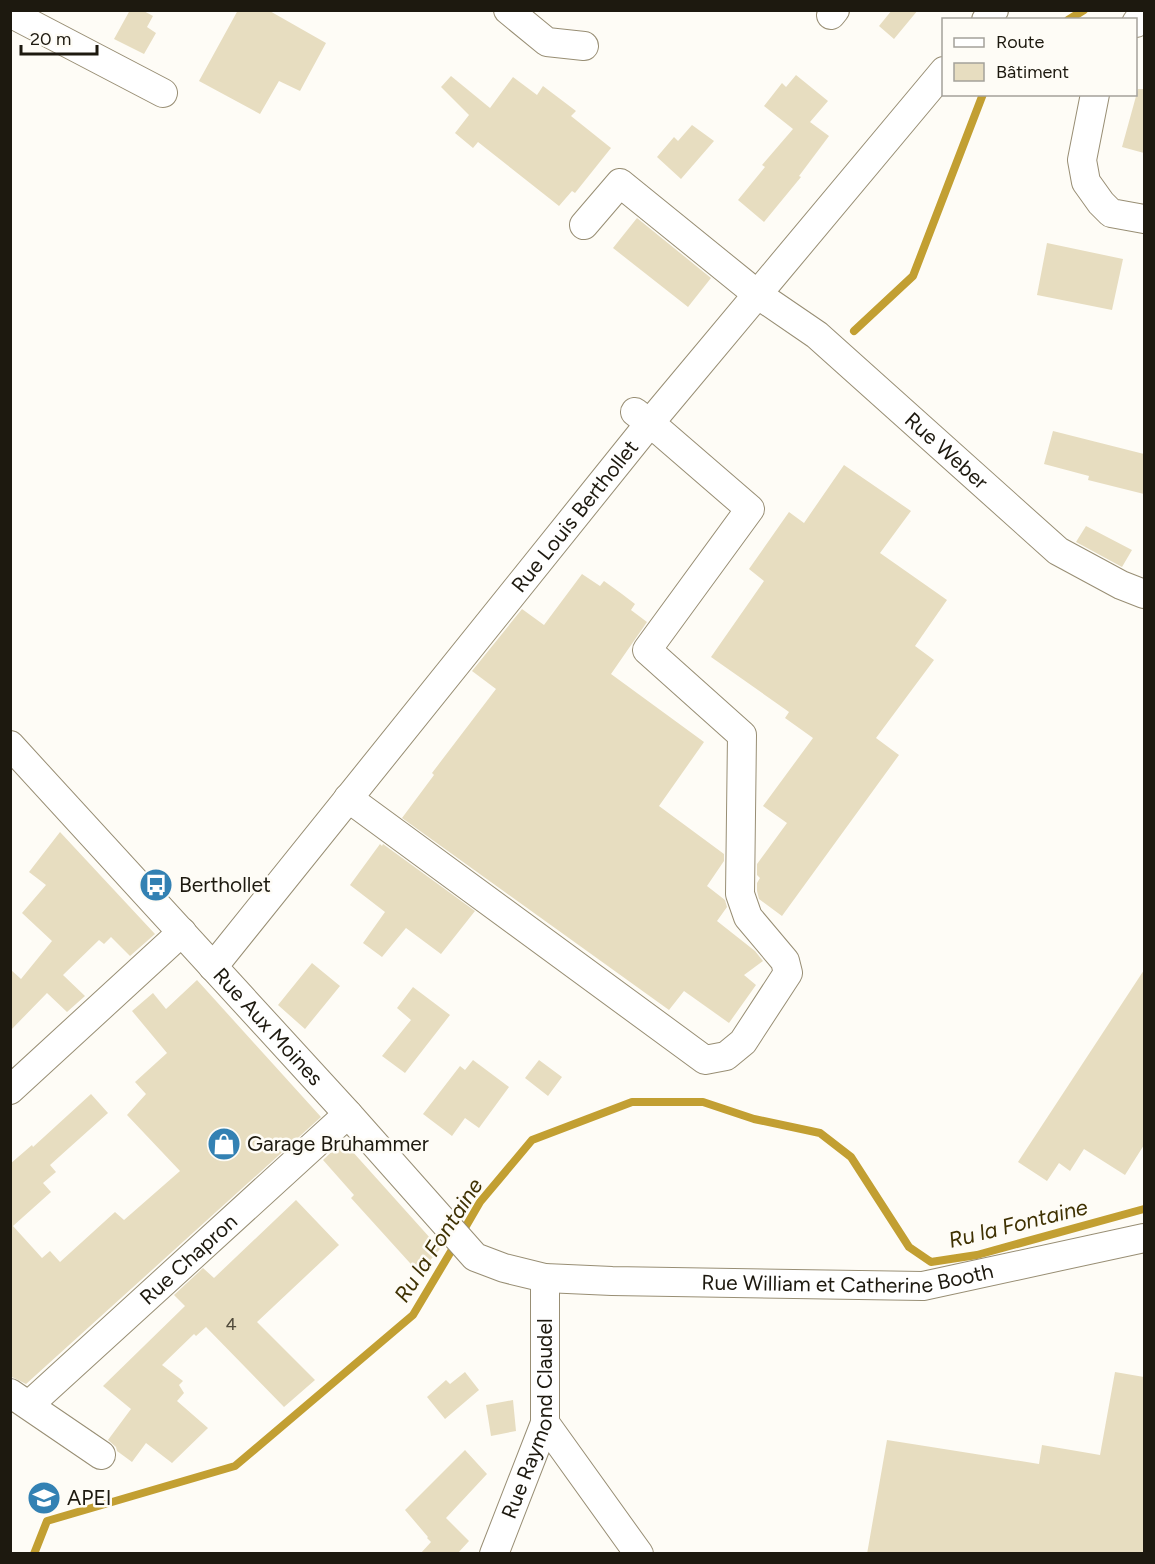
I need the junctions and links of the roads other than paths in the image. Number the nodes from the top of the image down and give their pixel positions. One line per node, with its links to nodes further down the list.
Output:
1 (508, 10): 3 (street)
2 (10, 13): 5 (street)
3 (584, 46)
4 (942, 73): 9 (street, Rue Louis Berthollet)
5 (163, 93)
6 (1095, 96): 7 (street)
7 (1144, 219)
8 (584, 225): 9 (street, Rue Weber)
9 (757, 294): 10 (street, Rue Louis Berthollet); 11 (street, Rue Weber)
10 (642, 418): 13 (street, Rue Louis Berthollet); 13 (street)
11 (1144, 594)
12 (10, 745): 14 (street, Rue Aux Moines)
13 (348, 798): 15 (street, Rue Louis Berthollet)
14 (182, 932): 15 (street, Rue Aux Moines); 16 (street)
15 (213, 967): 17 (street, Rue Aux Moines)
16 (10, 1090)
17 (348, 1114): 19 (street, Rue Aux Moines); 20 (street, Rue Chapron)
18 (1144, 1238): 19 (street, Rue William et Catherine Booth)
19 (545, 1278): 21 (street, Rue Raymond Claudel)
20 (20, 1399): 22 (street)
21 (545, 1423): 23 (street, Rue Raymond Claudel); 24 (street)
22 (101, 1455)
23 (494, 1554)
24 (639, 1554)

